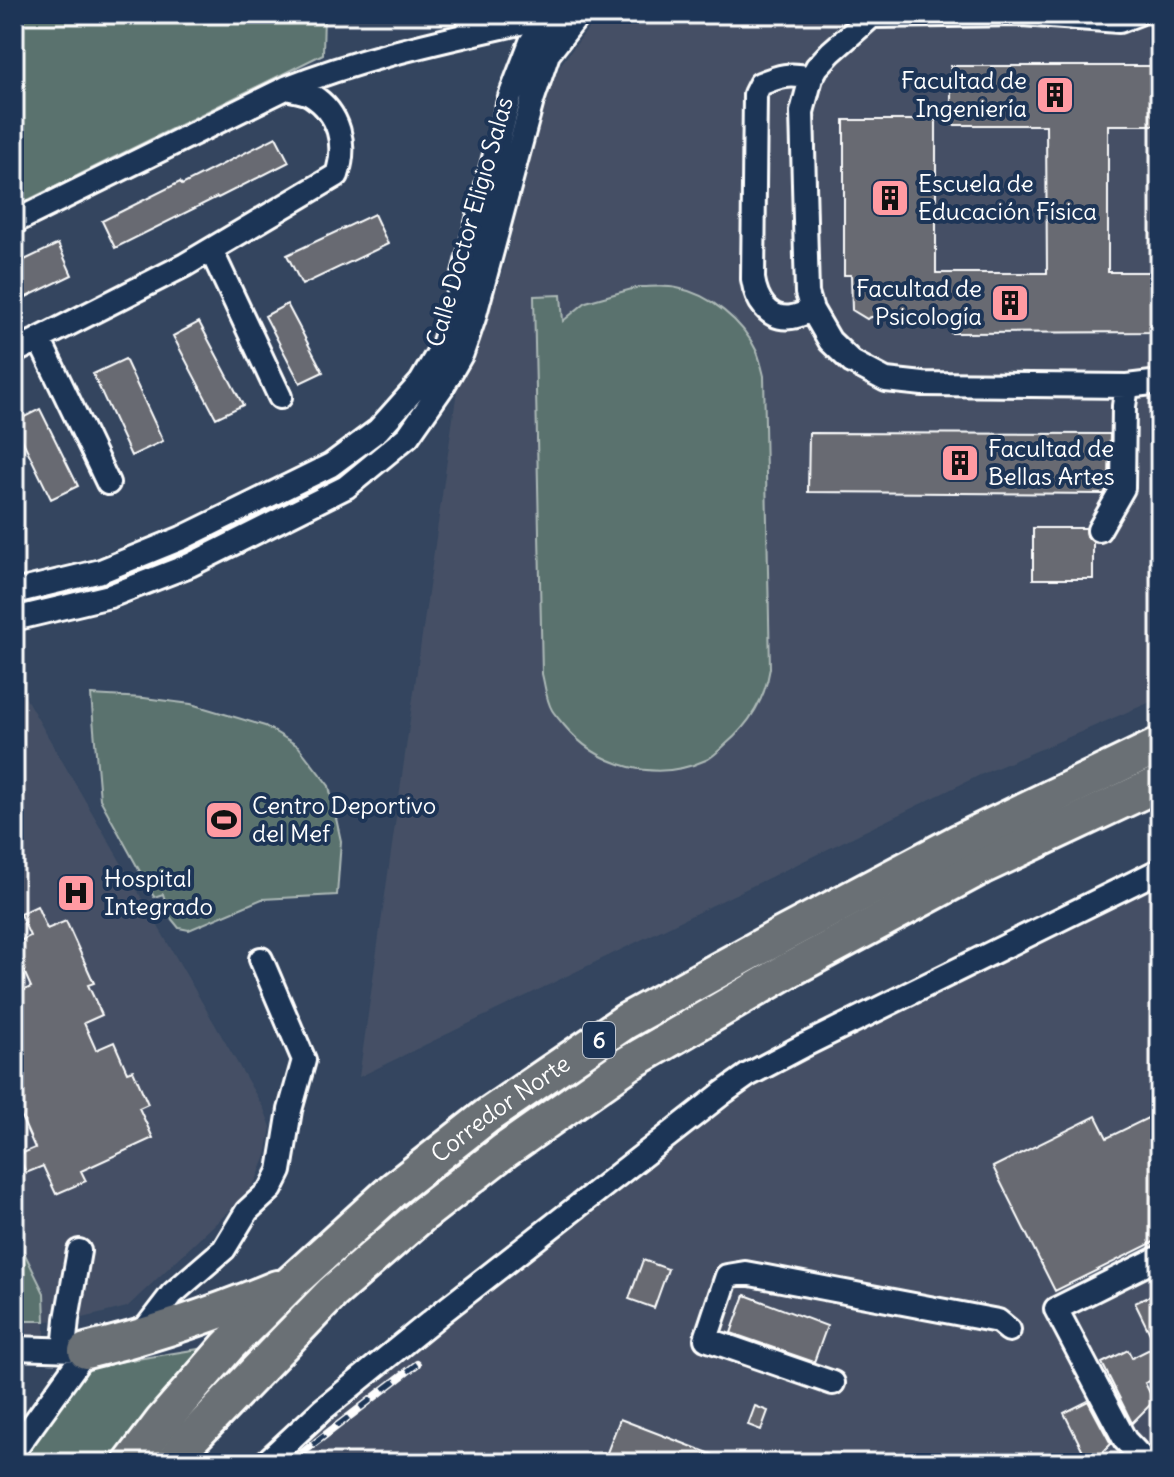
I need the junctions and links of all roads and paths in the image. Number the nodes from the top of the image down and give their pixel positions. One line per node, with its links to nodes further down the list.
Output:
1 (579, 14): 19 (street, Calle Doctor Eligio Salas)
2 (1137, 14): 4 (street)
3 (551, 15): 5 (street); 18 (street, Calle Doctor Eligio Salas)
4 (866, 15): 6 (street)
5 (469, 24): 7 (street)
6 (811, 78): 10 (street); 10 (street)
7 (286, 88): 8 (street); 9 (street)
8 (14, 222)
9 (211, 250): 11 (street); 15 (street)
10 (812, 310): 14 (street)
11 (39, 339): 12 (street); 16 (street)
12 (14, 352)
13 (1160, 382): 14 (street)
14 (1127, 386): 17 (street)
15 (280, 397)
16 (108, 483)
17 (1099, 530)
18 (14, 592)
19 (14, 619)
20 (1160, 745): 26 (highway, Corredor Norte / 6)
21 (1160, 783): 34 (highway, Corredor Norte / 6)
22 (1160, 870): 35 (street)
23 (261, 959): 28 (street)
24 (79, 1251): 30 (street)
25 (1160, 1257): 36 (street)
26 (292, 1282): 28 (highway); 33 (highway, Corredor Norte / 6)
27 (1009, 1330): 31 (street)
28 (138, 1338): 30 (highway)
29 (14, 1348): 30 (street)
30 (75, 1350): 32 (street)
31 (833, 1383)
32 (14, 1451)
33 (131, 1463)
34 (173, 1463)
35 (265, 1463)
36 (1147, 1463)

